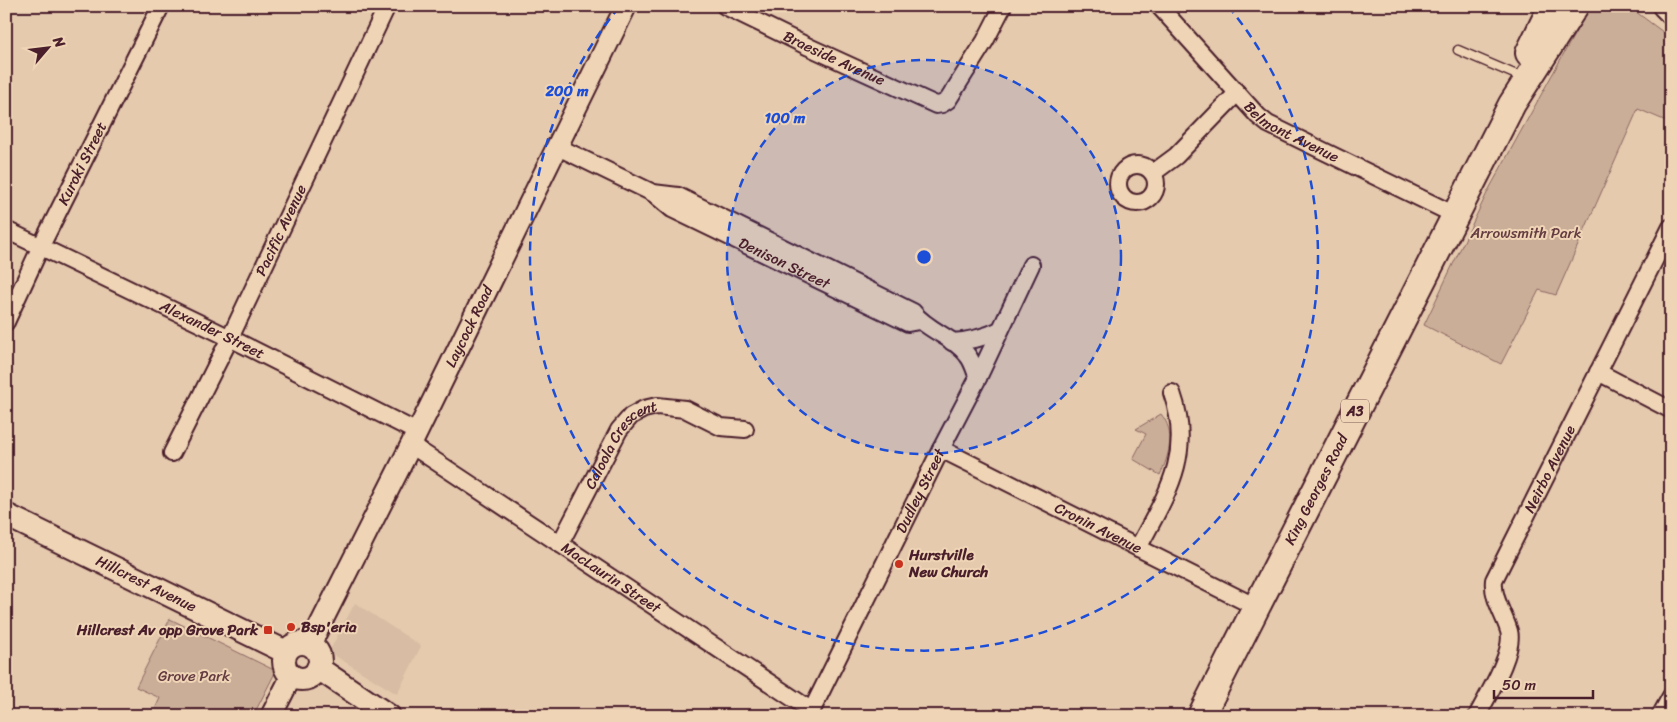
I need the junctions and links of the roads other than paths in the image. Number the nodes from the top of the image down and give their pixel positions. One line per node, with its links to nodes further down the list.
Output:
1 (161, 6): 20 (street, Kuroki Street)
2 (387, 6): 24 (street, Pacific Avenue)
3 (626, 6): 15 (street, Laycock Road)
4 (725, 6): 5 (street, Braeside Avenue)
5 (1003, 6)
6 (1159, 6): 13 (street, Belmont Avenue)
7 (1552, 6): 12 (highway, King Georges Road / A3)
8 (1575, 6): 14 (highway, King Georges Road / A3)
9 (1664, 6): 10 (main road)
10 (1671, 13)
11 (1458, 50): 12 (lane)
12 (1519, 76): 14 (highway, King Georges Road / A3)
13 (1237, 93): 16 (street); 17 (street, Belmont Avenue)
14 (1512, 104): 17 (highway, King Georges Road / A3)
15 (558, 147): 25 (street, Denison Street); 31 (street, Laycock Road)
16 (1153, 173)
17 (1455, 215): 37 (highway, King Georges Road / A3)
18 (1671, 227): 26 (street, Neirbo Avenue)
19 (6, 230): 20 (street, Alexander Street)
20 (41, 246): 22 (street, Kuroki Street); 24 (street, Alexander Street)
21 (1031, 265): 23 (street, Dudley Street)
22 (6, 322)
23 (1000, 330): 25 (street); 27 (street, Dudley Street)
24 (230, 338): 31 (street, Alexander Street); 33 (street, Pacific Avenue)
25 (952, 342): 27 (street, Denison Street)
26 (1598, 372): 29 (street); 47 (street, Neirbo Avenue)
27 (978, 378): 32 (street, Dudley Street)
28 (1172, 393): 36 (street)
29 (1671, 410)
30 (745, 429): 35 (street, Caloola Crescent)
31 (414, 438): 35 (street, MacLaurin Street); 38 (street, Laycock Road)
32 (941, 449): 36 (street, Cronin Avenue); 43 (street, Dudley Street)
33 (172, 452)
34 (6, 515): 39 (main road, Hillcrest Avenue)
35 (560, 544): 43 (street, MacLaurin Street)
36 (1138, 548): 37 (street, Cronin Avenue)
37 (1256, 607): 46 (highway, King Georges Road / A3)
38 (310, 645): 39 (main road); 40 (main road)
39 (286, 652): 41 (main road)
40 (318, 668): 41 (main road); 45 (main road)
41 (292, 675): 44 (street)
42 (1671, 696): 48 (street)
43 (810, 713)
44 (271, 716)
45 (389, 716)
46 (1201, 716)
47 (1477, 716)
48 (1660, 716)

